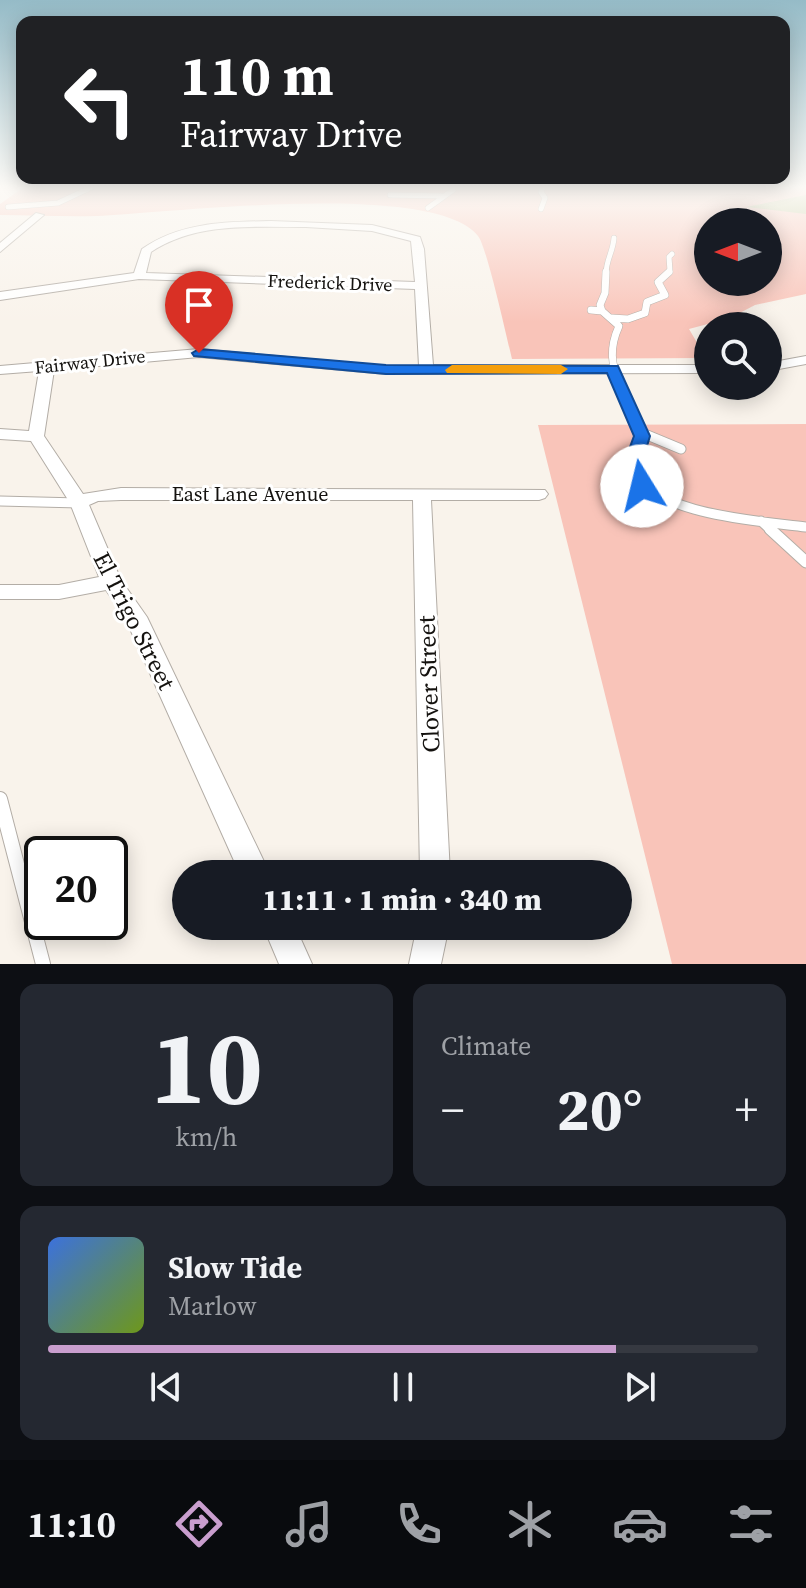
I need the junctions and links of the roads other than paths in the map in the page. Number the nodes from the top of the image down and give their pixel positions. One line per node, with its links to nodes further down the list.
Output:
1 (20, 232): 5 (street)
2 (183, 232): 7 (street)
3 (398, 232): 8 (street)
4 (614, 238): 11 (lane)
5 (0, 249)
6 (672, 254): 11 (lane)
7 (139, 276): 8 (street, Frederick Drive); 9 (street, Frederick Drive)
8 (422, 286): 18 (street)
9 (0, 296)
10 (591, 310): 11 (lane)
11 (607, 314): 15 (lane)
12 (806, 360): 13 (street)
13 (782, 364)
14 (47, 367): 17 (street, Fairway Drive); 18 (street, Fairway Drive); 21 (street)
15 (613, 369): 16 (street, Fairway Drive); 18 (street, Fairway Drive); 19 (lane)
16 (694, 369)
17 (0, 370)
18 (426, 370)
19 (640, 431): 22 (lane); 27 (lane)
20 (0, 434): 21 (street)
21 (36, 436): 26 (street, El Trigo Street)
22 (681, 449)
23 (422, 494): 24 (street, East Lane Avenue); 26 (street, East Lane Avenue); 34 (street, Clover Street)
24 (539, 494)
25 (0, 501): 26 (lane)
26 (79, 503): 30 (street, El Trigo Street)
27 (761, 521): 28 (lane); 29 (lane)
28 (806, 527)
29 (806, 562)
30 (111, 582): 31 (street); 33 (street, El Trigo Street)
31 (0, 592)
32 (0, 799): 37 (lane)
33 (249, 860)
34 (435, 860)
35 (285, 940): 38 (street)
36 (430, 940): 39 (street)
37 (43, 964)
38 (296, 964)
39 (425, 964)

